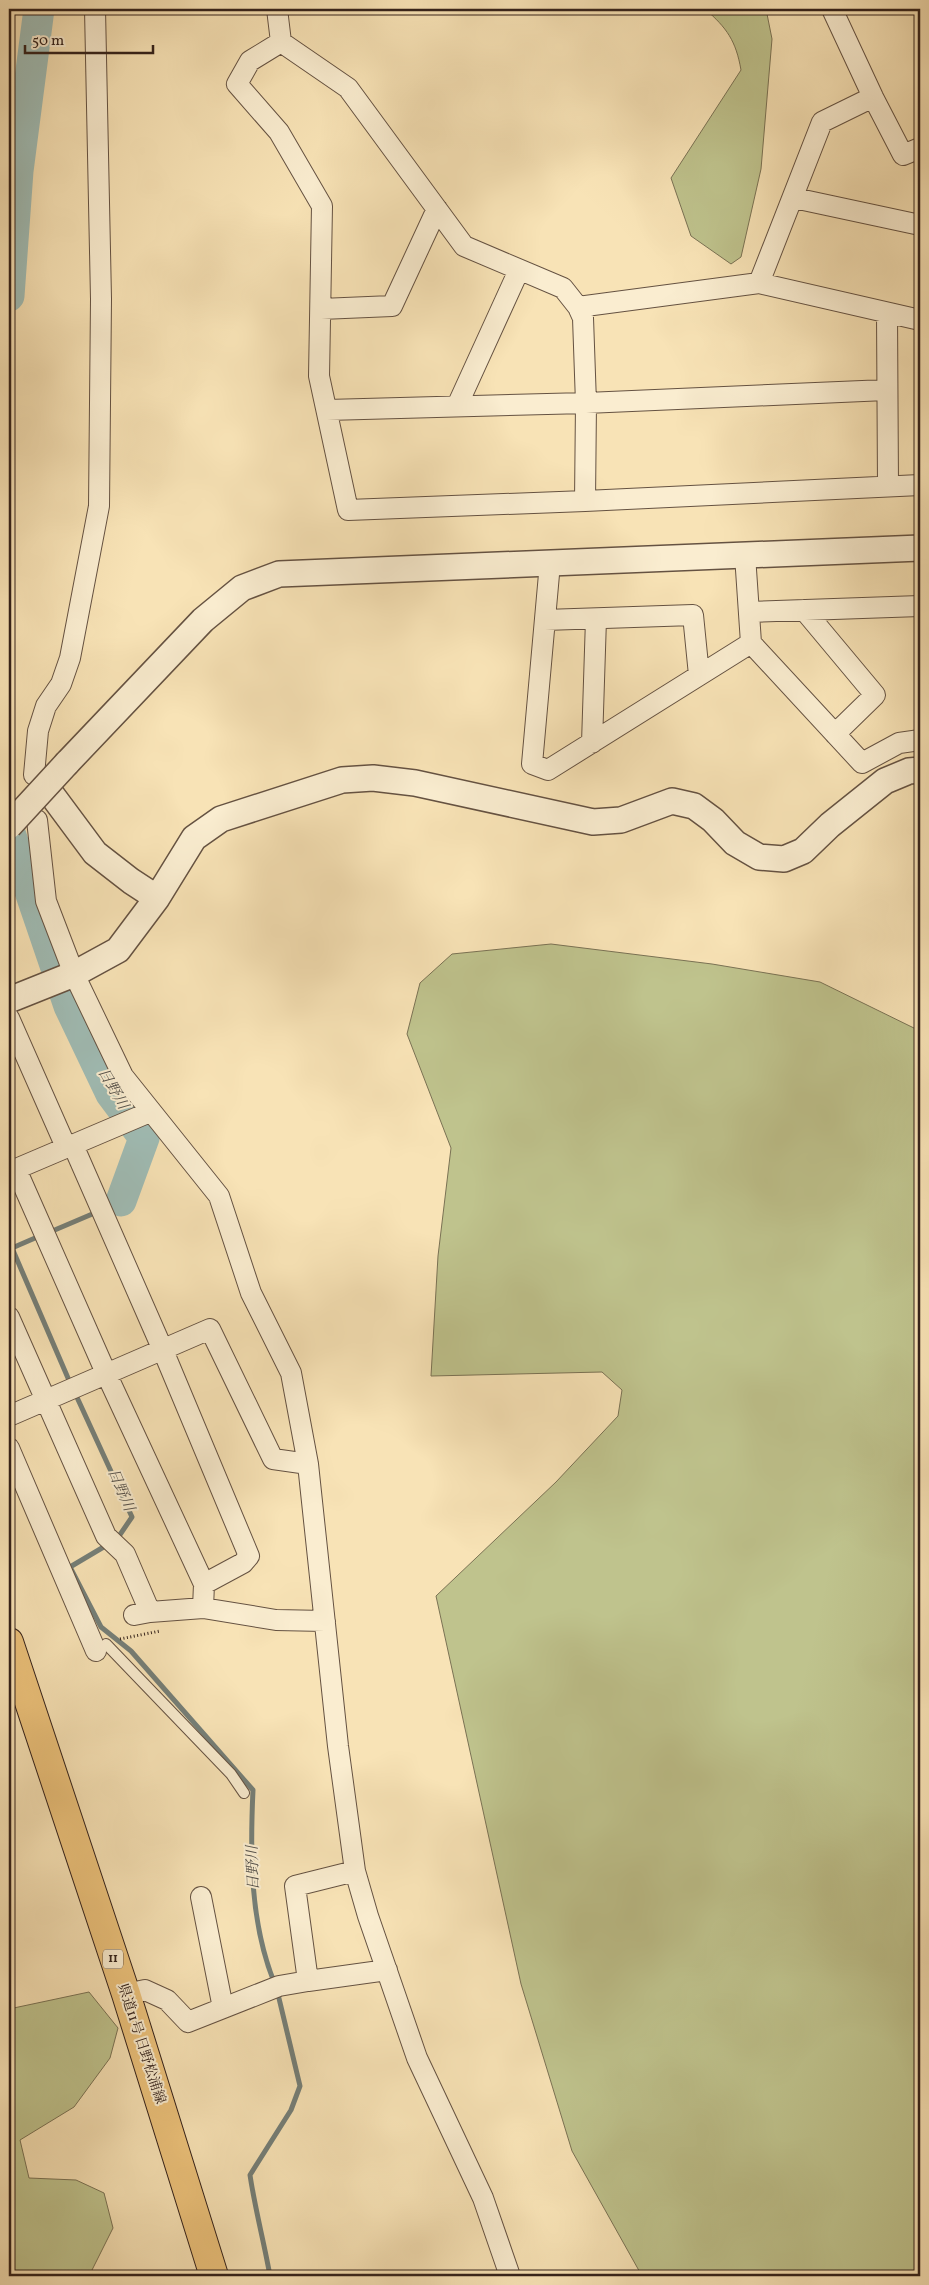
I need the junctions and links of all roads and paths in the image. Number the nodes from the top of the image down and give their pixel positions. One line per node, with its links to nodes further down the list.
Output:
1 (95, 9): 37 (street)
2 (277, 9): 4 (street)
3 (832, 9): 5 (street)
4 (281, 42): 8 (street); 13 (street)
5 (873, 97): 6 (street); 7 (street)
6 (920, 148)
7 (794, 198): 9 (street); 11 (street)
8 (437, 209): 10 (street); 13 (street)
9 (920, 225)
10 (520, 270): 12 (street); 18 (street)
11 (759, 283): 12 (street); 14 (street)
12 (578, 307): 17 (street)
13 (320, 309): 19 (street)
14 (887, 313): 15 (street); 16 (street)
15 (920, 320)
16 (886, 390): 17 (street); 21 (street)
17 (586, 403): 18 (street); 22 (street)
18 (457, 406): 19 (street)
19 (327, 410): 22 (street)
20 (920, 485): 21 (street)
21 (888, 486): 22 (street)
22 (585, 501)
23 (920, 548): 24 (street)
24 (744, 555): 25 (street); 28 (street)
25 (550, 563): 30 (street); 37 (street, bridge)
26 (920, 606): 27 (street)
27 (804, 610): 28 (street); 33 (street)
28 (749, 612): 31 (street)
29 (596, 619): 30 (street); 32 (street); 35 (street)
30 (545, 620): 35 (street)
31 (751, 643): 32 (street); 33 (street)
32 (700, 675): 35 (street)
33 (835, 734): 34 (street)
34 (920, 740)
35 (592, 743)
36 (920, 770): 40 (street)
37 (40, 781): 39 (street, bridge); 40 (street)
38 (37, 820): 41 (street)
39 (9, 826)
40 (157, 898): 41 (street)
41 (74, 974): 42 (street); 44 (street)
42 (9, 1000)
43 (9, 1018): 45 (street)
44 (150, 1112): 45 (street); 53 (street)
45 (69, 1146): 46 (street); 48 (street)
46 (12, 1170): 49 (street)
47 (9, 1317): 50 (street)
48 (162, 1348): 49 (street); 53 (street); 54 (street)
49 (106, 1373): 50 (street); 54 (street)
50 (45, 1400): 51 (street); 55 (street)
51 (9, 1416)
52 (9, 1448): 59 (street)
53 (308, 1464): 56 (street)
54 (204, 1584): 55 (street)
55 (203, 1608): 56 (street)
56 (325, 1622): 61 (street)
57 (162, 1631): 59 (path)
58 (9, 1642): 65 (main road, 県道11号 日野松浦線 / 11)
59 (101, 1647): 60 (lane)
60 (244, 1793)
61 (355, 1871): 63 (street); 64 (street)
62 (201, 1898): 66 (street)
63 (387, 1970): 64 (street); 68 (street)
64 (308, 1981): 66 (street)
65 (126, 1994): 66 (street); 67 (main road, 県道11号 日野松浦線 / 11)
66 (223, 2008)
67 (214, 2276)
68 (510, 2276)

